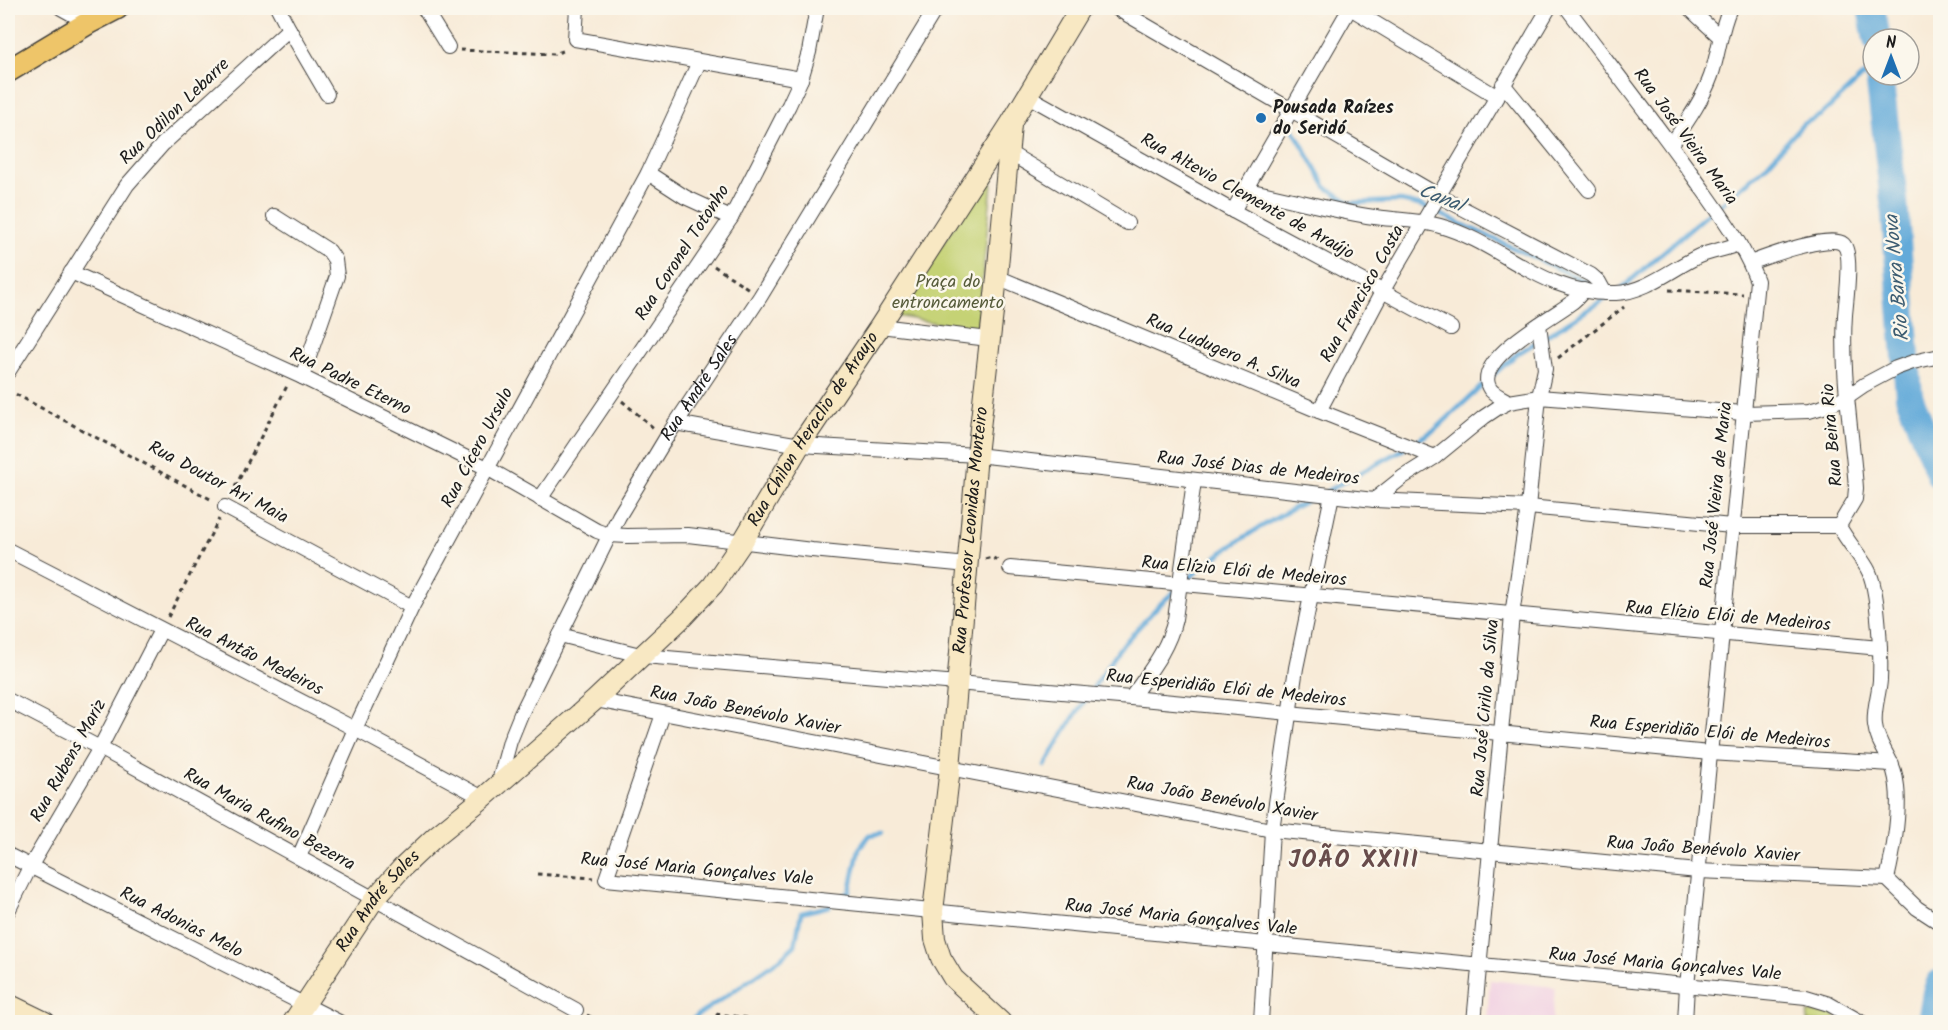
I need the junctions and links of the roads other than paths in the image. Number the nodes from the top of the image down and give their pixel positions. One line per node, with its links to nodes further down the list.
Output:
1 (61, 8): 15 (street)
2 (117, 8): 15 (main road)
3 (278, 8): 16 (street)
4 (424, 8): 18 (street)
5 (577, 8): 19 (street)
6 (817, 8): 21 (street, Rua Coronel Totonho)
7 (936, 8): 58 (street, Rua André Sales)
8 (1080, 8): 24 (street, Rua Chilon Heraclio de Araujo)
9 (1116, 8): 25 (street)
10 (1350, 8): 22 (street); 25 (street)
11 (1549, 8): 22 (street, Rua Francisco Costa)
12 (1567, 8): 27 (street, Rua José Vieira Maria)
13 (1689, 8): 17 (street)
14 (1730, 8): 17 (street)
15 (88, 23): 20 (main road)
16 (289, 30): 23 (street); 40 (street, Rua Odilon Lebarre)
17 (1720, 37): 27 (street)
18 (448, 46)
19 (699, 62): 21 (street); 29 (street, Rua Cícero Ursulo)
20 (8, 71)
21 (801, 79): 35 (street, Rua Coronel Totonho)
22 (1499, 90): 31 (street); 32 (street, Rua Francisco Costa)
23 (327, 94)
24 (1026, 95): 26 (street, Rua Chilon Heraclio de Araujo); 33 (street, Rua Altevio Clemente de Araújo)
25 (1291, 110): 30 (street); 32 (street)
26 (1011, 123): 28 (street, Rua Professor Leonidas Monteiro); 47 (street, Rua Chilon Heraclio de Araujo)
27 (1671, 145): 38 (street, Rua José Vieira Maria)
28 (1008, 152): 37 (street); 41 (street, Rua Professor Leonidas Monteiro)
29 (648, 173): 35 (street); 62 (street, Rua Cícero Ursulo)
30 (1247, 190): 33 (street); 36 (street)
31 (1589, 190)
32 (1440, 196): 36 (street, Rua Francisco Costa); 44 (street)
33 (1233, 211): 43 (street, Rua Altevio Clemente de Araújo)
34 (274, 216): 52 (street)
35 (731, 218): 65 (street, Rua Coronel Totonho)
36 (1425, 222): 42 (street); 43 (street, Rua Francisco Costa)
37 (1127, 223)
38 (1738, 244): 39 (street, Rua José Vieira Maria); 44 (street)
39 (1750, 263): 45 (street, Rua José Vieira Maria); 53 (street, Rua Beira Rio)
40 (71, 272): 51 (street, Rua Odilon Lebarre); 52 (street, Rua Padre Eterno)
41 (997, 277): 49 (street, Rua Professor Leonidas Monteiro); 56 (street, Rua Ludugero A. Silva)
42 (1584, 290): 44 (street); 46 (street)
43 (1382, 292): 48 (street, Rua Altevio Clemente de Araújo); 56 (street, Rua Francisco Costa)
44 (1605, 293)
45 (1756, 294): 57 (street, Rua José Vieira de Maria)
46 (1539, 325): 54 (street, Rua José Cirilo da Silva); 55 (street)
47 (880, 326): 49 (street); 59 (street, Rua Chilon Heraclio de Araujo)
48 (1451, 328)
49 (989, 339): 60 (street, Rua Professor Leonidas Monteiro)
50 (1941, 356): 53 (street)
51 (8, 372)
52 (302, 377): 62 (street, Rua Padre Eterno)
53 (1848, 396): 57 (street); 70 (street, Rua Beira Rio)
54 (1539, 398): 55 (street); 57 (street); 68 (street, Rua José Cirilo da Silva)
55 (1509, 402): 61 (street)
56 (1318, 411): 61 (street, Rua Ludugero A. Silva)
57 (1744, 413): 69 (street, Rua José Vieira de Maria)
58 (675, 423): 59 (street, Rua José Dias de Medeiros); 71 (street, Rua André Sales)
59 (800, 445): 60 (street, Rua José Dias de Medeiros); 72 (street, Rua Chilon Heraclio de Araujo)
60 (976, 455): 63 (street, Rua José Dias de Medeiros); 74 (street, Rua Professor Leonidas Monteiro)
61 (1435, 457): 66 (street)
62 (487, 468): 65 (street, Rua Padre Eterno); 78 (street, Rua Cícero Ursulo)
63 (1194, 481): 64 (street, Rua José Dias de Medeiros); 76 (street)
64 (1332, 495): 66 (street, Rua José Dias de Medeiros); 77 (street)
65 (540, 499): 71 (street, Rua Padre Eterno)
66 (1374, 500): 68 (street, Rua José Dias de Medeiros)
67 (225, 507): 78 (street, Rua Doutor Ari Maia)
68 (1528, 507): 69 (street, Rua José Dias de Medeiros); 79 (street, Rua José Cirilo da Silva)
69 (1732, 526): 70 (street, Rua José Dias de Medeiros); 82 (street, Rua José Vieira de Maria)
70 (1839, 526): 83 (street)
71 (609, 535): 72 (street); 81 (street, Rua André Sales)
72 (742, 542): 74 (street); 84 (street, Rua Chilon Heraclio de Araujo)
73 (8, 550): 80 (street, Rua Antão Medeiros)
74 (968, 565): 85 (street, Rua Professor Leonidas Monteiro)
75 (1010, 568): 76 (street, Rua Elízio Elói de Medeiros)
76 (1179, 584): 77 (street, Rua Elízio Elói de Medeiros); 86 (street)
77 (1312, 597): 79 (street, Rua Elízio Elói de Medeiros); 90 (street)
78 (412, 607): 91 (street, Rua Cícero Ursulo)
79 (1512, 615): 82 (street, Rua Elízio Elói de Medeiros); 92 (street, Rua José Cirilo da Silva)
80 (161, 630): 91 (street, Rua Antão Medeiros); 93 (street, Rua Rubens Mariz)
81 (560, 634): 84 (street, Rua Esperidião Elói de Medeiros); 97 (street, Rua André Sales)
82 (1721, 635): 83 (street, Rua Elízio Elói de Medeiros); 94 (street, Rua José Vieira de Maria)
83 (1880, 648): 95 (street)
84 (644, 656): 85 (street, Rua Esperidião Elói de Medeiros); 88 (street, Rua Chilon Heraclio de Araujo)
85 (956, 682): 86 (street, Rua Esperidião Elói de Medeiros); 96 (street, Rua Professor Leonidas Monteiro)
86 (1131, 698): 90 (street, Rua Esperidião Elói de Medeiros)
87 (8, 700): 93 (street, Rua Maria Rufino Bezerra)
88 (595, 700): 89 (street, Rua João Benévolo Xavier); 97 (street, Rua Chilon Heraclio de Araujo)
89 (663, 714): 96 (street, Rua João Benévolo Xavier); 107 (street, Rua José Maria Gonçalves Vale)
90 (1289, 714): 92 (street, Rua Esperidião Elói de Medeiros); 98 (street)
91 (355, 729): 97 (street, Rua Antão Medeiros); 101 (street, Rua Cícero Ursulo)
92 (1501, 733): 94 (street, Rua Esperidião Elói de Medeiros); 99 (street, Rua José Cirilo da Silva)
93 (100, 748): 101 (street, Rua Maria Rufino Bezerra); 102 (street, Rua Rubens Mariz)
94 (1710, 753): 95 (street, Rua Esperidião Elói de Medeiros); 103 (street, Rua José Vieira de Maria)
95 (1892, 764): 104 (street)
96 (950, 768): 98 (street, Rua João Benévolo Xavier); 107 (street, Rua Professor Leonidas Monteiro)
97 (490, 791): 105 (street, Rua André Sales)
98 (1272, 830): 99 (street, Rua João Benévolo Xavier); 109 (street)
99 (1491, 850): 103 (street, Rua João Benévolo Xavier); 110 (street, Rua José Cirilo da Silva)
100 (8, 855): 102 (street, Rua Adonias Melo)
101 (299, 857): 105 (street, Rua Maria Rufino Bezerra)
102 (30, 867): 106 (street, Rua Rubens Mariz); 113 (street, Rua Adonias Melo)
103 (1698, 871): 104 (street, Rua João Benévolo Xavier); 111 (street, Rua José Vieira de Maria)
104 (1887, 879): 108 (street)
105 (375, 898): 113 (street, Rua André Sales); 114 (street, Rua Maria Rufino Bezerra)
106 (8, 911)
107 (933, 911): 109 (street, Rua José Maria Gonçalves Vale); 115 (street, Rua Professor Leonidas Monteiro)
108 (1941, 923)
109 (1267, 945): 110 (street, Rua José Maria Gonçalves Vale); 119 (street)
110 (1479, 965): 111 (street, Rua José Maria Gonçalves Vale); 120 (street, Rua José Cirilo da Silva)
111 (1687, 986): 121 (street, Rua José Vieira de Maria); 122 (street, Rua José Maria Gonçalves Vale)
112 (8, 1004): 116 (street)
113 (304, 1005): 117 (street, Rua André Sales); 118 (street, Rua Adonias Melo)
114 (576, 1010)
115 (995, 1020)
116 (45, 1023)
117 (293, 1023)
118 (339, 1023)
119 (1261, 1023)
120 (1474, 1023)
121 (1685, 1023)
122 (1861, 1023)

